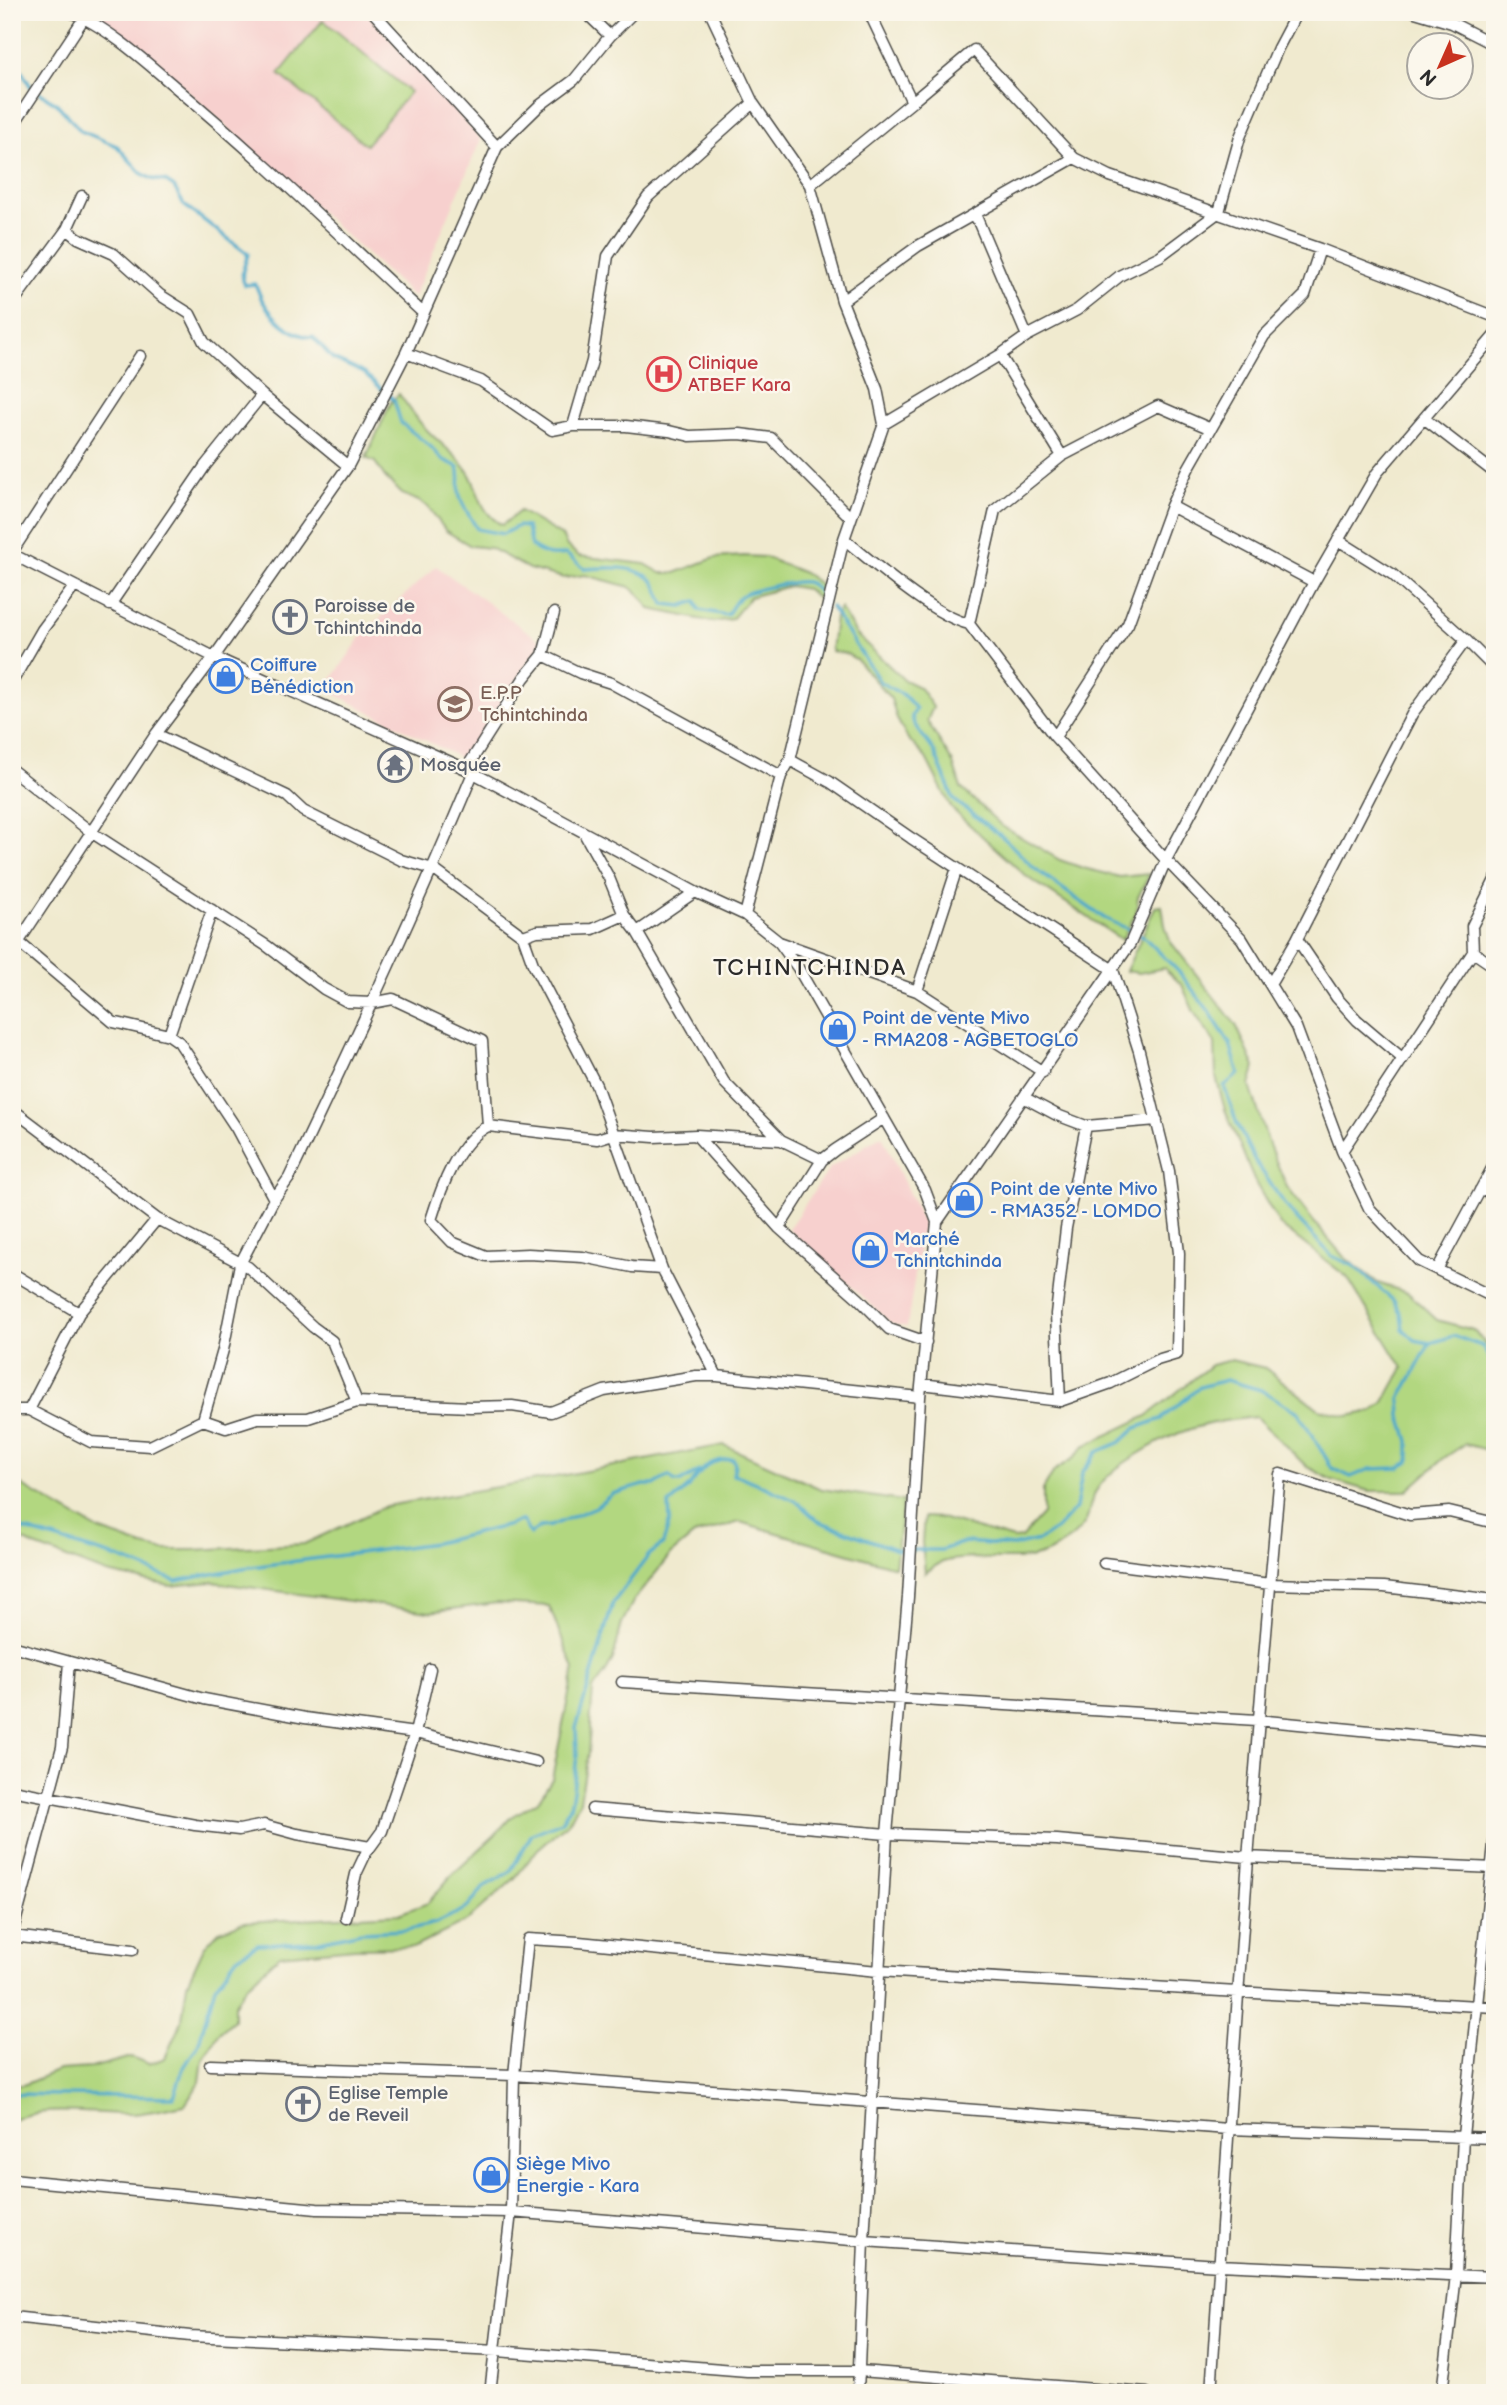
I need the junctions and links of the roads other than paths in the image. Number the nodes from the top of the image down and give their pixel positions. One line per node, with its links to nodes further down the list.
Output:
1 (70, 12): 9 (street)
2 (373, 12): 16 (street)
3 (585, 12): 11 (street)
4 (634, 12): 11 (street)
5 (710, 12): 14 (street)
6 (869, 12): 13 (street)
7 (1297, 12): 20 (street)
8 (1415, 12): 10 (street)
9 (86, 15): 15 (street); 26 (street)
10 (1454, 17): 12 (street)
11 (610, 36): 16 (street)
12 (1495, 45)
13 (912, 102): 17 (street); 18 (street)
14 (754, 103): 18 (street); 36 (street)
15 (12, 127)
16 (497, 148): 26 (street)
17 (1074, 158): 20 (street); 21 (street)
18 (810, 185): 24 (street)
19 (82, 196): 22 (street)
20 (1219, 212): 23 (street); 29 (street)
21 (975, 214): 24 (street); 29 (street)
22 (67, 229): 25 (street); 33 (street)
23 (1320, 249): 27 (street); 37 (street)
24 (842, 301): 35 (street)
25 (12, 304)
26 (424, 313): 30 (street)
27 (1495, 317)
28 (1495, 335): 34 (street)
29 (1027, 336): 31 (street)
30 (406, 353): 36 (street); 39 (street)
31 (1000, 355): 35 (street); 38 (street)
32 (140, 356): 45 (street)
33 (262, 395): 39 (street); 48 (street)
34 (1425, 419): 40 (street); 44 (street)
35 (884, 424): 42 (street)
36 (573, 426): 42 (street)
37 (1211, 429): 38 (street); 41 (street)
38 (1062, 456): 50 (street)
39 (348, 466): 53 (street)
40 (1495, 473)
41 (1171, 506): 46 (street); 57 (street)
42 (851, 518): 43 (street)
43 (844, 539): 50 (street); 58 (street)
44 (1338, 540): 46 (street); 51 (street)
45 (12, 553): 47 (street)
46 (1314, 582): 64 (street)
47 (74, 587): 48 (street); 55 (street)
48 (110, 605): 53 (street)
49 (554, 613): 52 (street)
50 (969, 624): 57 (street)
51 (1466, 640): 54 (street); 75 (street)
52 (542, 655): 60 (street); 61 (street)
53 (214, 657): 56 (street); 60 (street)
54 (1495, 669)
55 (12, 682)
56 (156, 734): 62 (street); 66 (street)
57 (1055, 737): 64 (street)
58 (790, 760): 61 (street); 65 (street)
59 (12, 771): 62 (street)
60 (469, 771): 63 (street); 66 (street)
61 (781, 776): 71 (street)
62 (91, 832): 69 (street); 74 (street)
63 (584, 833): 68 (street); 70 (street)
64 (1166, 860): 80 (street); 81 (street)
65 (957, 868): 80 (street); 82 (street)
66 (433, 869): 73 (street); 83 (street)
67 (1495, 880): 78 (street)
68 (695, 892): 71 (street); 72 (street)
69 (212, 910): 83 (street); 84 (street)
70 (624, 915): 72 (street); 73 (street)
71 (745, 915): 76 (street)
72 (637, 932): 95 (street)
73 (523, 936): 93 (street)
74 (15, 939): 77 (street); 84 (street)
75 (1297, 939): 81 (street); 85 (street)
76 (779, 942): 82 (street); 89 (street)
77 (12, 952)
78 (1473, 952): 79 (street); 85 (street)
79 (1495, 967)
80 (1113, 970): 86 (street); 90 (street)
81 (1271, 983): 96 (street)
82 (917, 990): 86 (street)
83 (372, 1003): 92 (street); 101 (street)
84 (169, 1035): 101 (street)
85 (1402, 1058): 96 (street)
86 (1043, 1072): 87 (street)
87 (1025, 1098): 91 (street); 103 (street)
88 (12, 1109): 102 (street)
89 (884, 1118): 97 (street); 103 (street)
90 (1157, 1120): 91 (street); 115 (street)
91 (1086, 1125): 115 (street)
92 (488, 1126): 93 (street); 107 (street)
93 (613, 1134): 94 (street); 107 (street)
94 (696, 1135): 95 (street); 104 (street)
95 (781, 1140): 97 (street)
96 (1342, 1151): 106 (street)
97 (822, 1160): 104 (street)
98 (1495, 1163): 99 (street)
99 (1480, 1190): 100 (street); 106 (street)
100 (1495, 1194)
101 (274, 1199): 105 (street)
102 (157, 1219): 105 (street); 110 (street)
103 (937, 1222): 111 (street)
104 (779, 1228): 111 (street)
105 (240, 1264): 116 (street); 119 (street)
106 (1438, 1268): 109 (street)
107 (662, 1269): 112 (street)
108 (12, 1273): 110 (street)
109 (1495, 1298)
110 (79, 1313): 118 (street)
111 (926, 1342): 113 (street)
112 (717, 1376): 114 (street); 116 (street)
113 (922, 1384): 114 (street); 115 (street)
114 (920, 1397): 128 (street)
115 (1060, 1401)
116 (357, 1402): 119 (street)
117 (12, 1410): 118 (street)
118 (29, 1410): 119 (street)
119 (203, 1420)
120 (1495, 1523): 122 (street)
121 (1104, 1563): 122 (street)
122 (1270, 1584): 123 (street); 129 (street)
123 (1495, 1600)
124 (12, 1646): 125 (street)
125 (69, 1662): 130 (street); 134 (street)
126 (430, 1669): 130 (street)
127 (622, 1682): 128 (street)
128 (900, 1697): 129 (street); 136 (street)
129 (1257, 1720): 131 (street); 139 (street)
130 (415, 1733): 132 (street); 138 (street)
131 (1495, 1742)
132 (536, 1762)
133 (12, 1790): 134 (street)
134 (47, 1797): 138 (street); 142 (street)
135 (592, 1809): 136 (street)
136 (887, 1833): 139 (street); 144 (street)
137 (1495, 1835): 140 (street)
138 (370, 1847): 141 (street)
139 (1247, 1857): 140 (street); 145 (street)
140 (1493, 1868): 146 (street)
141 (346, 1918)
142 (12, 1935): 143 (street)
143 (133, 1950)
144 (878, 1971): 145 (street); 149 (street); 150 (street)
145 (1237, 1992): 146 (street); 151 (street)
146 (1475, 2006): 147 (street); 152 (street)
147 (1495, 2007)
148 (210, 2065): 149 (street)
149 (514, 2075): 150 (street); 155 (street)
150 (873, 2103): 151 (street); 156 (street)
151 (1228, 2130): 152 (street); 157 (street)
152 (1463, 2136): 153 (street); 158 (street)
153 (1495, 2138)
154 (12, 2179): 155 (street)
155 (511, 2212): 156 (street); 161 (street)
156 (864, 2241): 157 (street); 162 (street)
157 (1219, 2264): 158 (street); 166 (street)
158 (1456, 2276): 159 (street); 167 (street)
159 (1495, 2277)
160 (12, 2317): 161 (street)
161 (496, 2351): 162 (street); 163 (street)
162 (860, 2371): 164 (street); 165 (street)
163 (490, 2393)
164 (858, 2393)
165 (1147, 2393)
166 (1211, 2393)
167 (1442, 2393)

